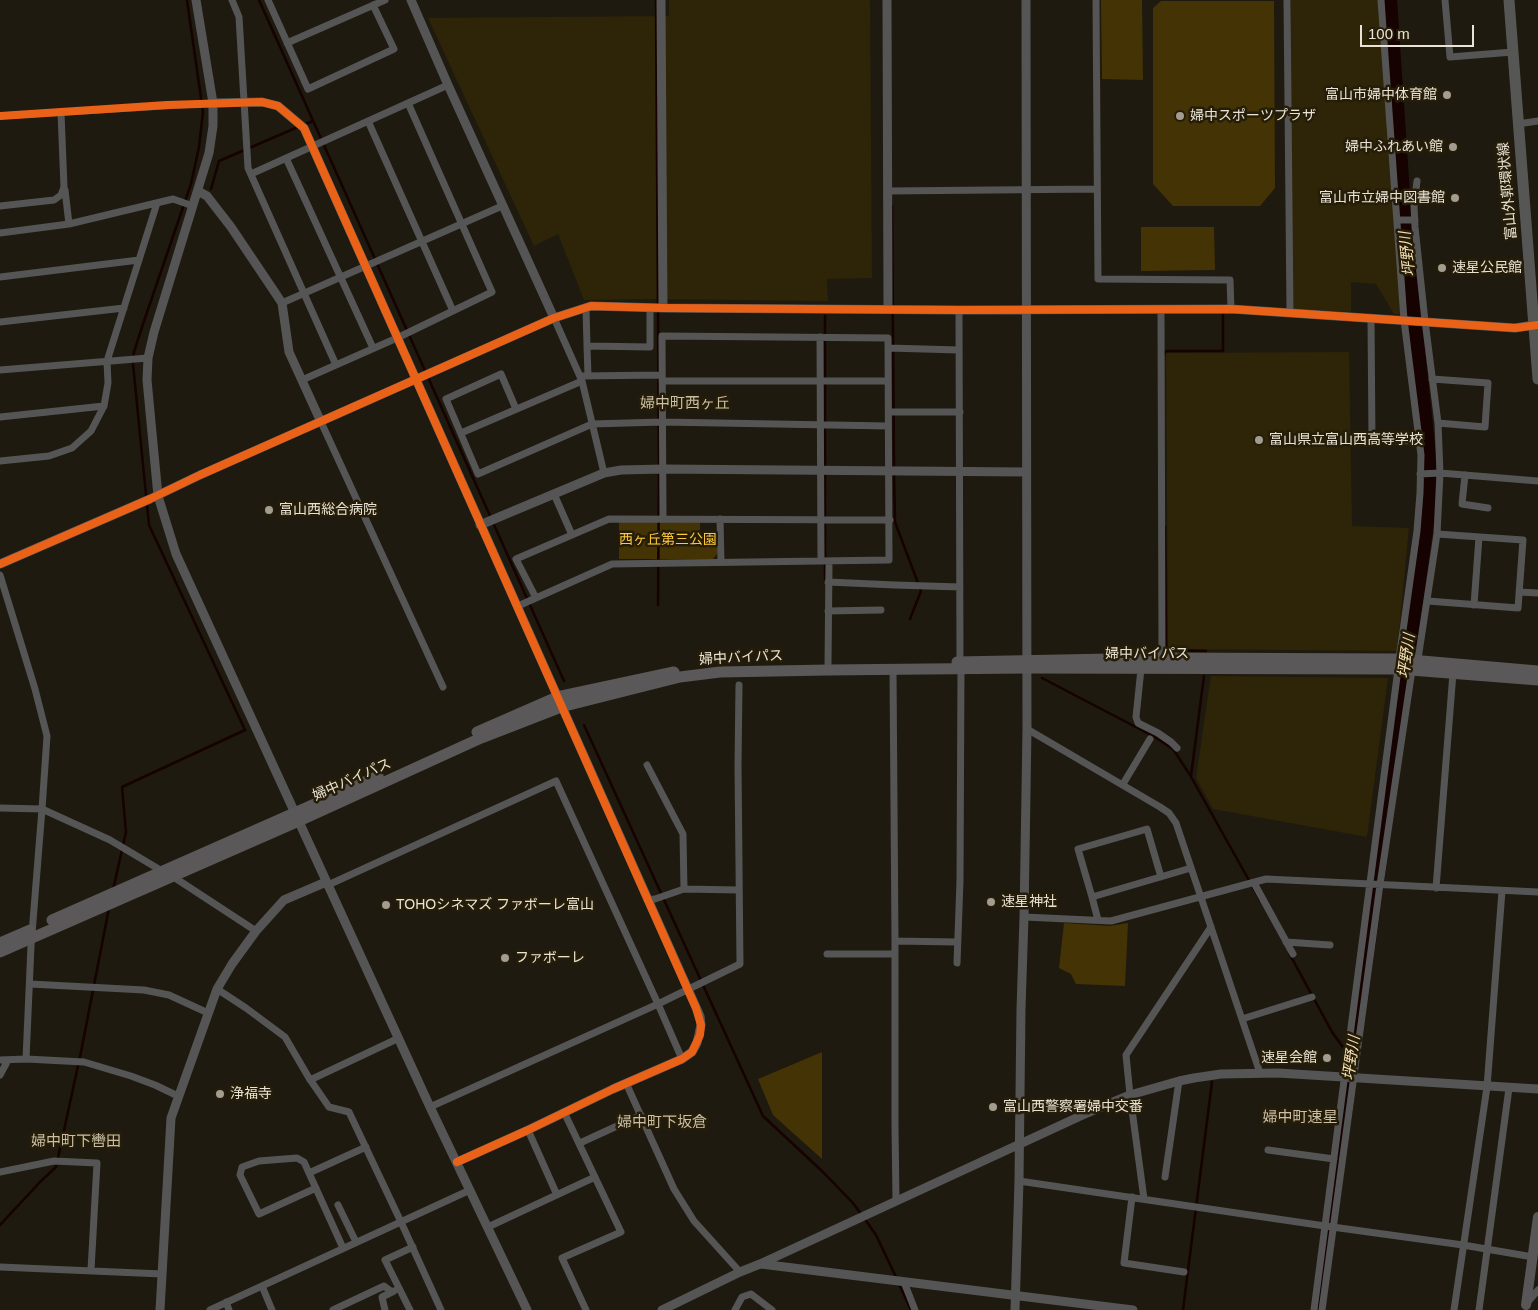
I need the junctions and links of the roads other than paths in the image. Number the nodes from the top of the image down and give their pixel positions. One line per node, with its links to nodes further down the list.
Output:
1 (196, 0): 19 (street)
2 (232, 0): 18 (street)
3 (268, 0): 15 (street)
4 (385, 0): 14 (street)
5 (411, 0): 17 (street)
6 (661, 0): 54 (street)
7 (887, 0): 34 (street)
8 (1026, 0): 32 (street)
9 (1096, 0): 31 (street)
10 (1287, 0): 61 (street)
11 (1381, 0): 39 (street)
12 (1445, 0): 16 (street)
13 (1509, 0): 16 (main road, 富山外郭環状線)
14 (373, 5): 15 (street); 15 (street)
15 (287, 43)
16 (1513, 52): 25 (main road, 富山外郭環状線)
17 (448, 85): 20 (street); 38 (street)
18 (243, 101): 19 (street); 26 (street); 28 (street)
19 (213, 103): 21 (street); 33 (street)
20 (408, 103): 23 (street); 41 (street)
21 (61, 113): 22 (street); 30 (street)
22 (0, 116)
23 (368, 121): 26 (street); 44 (street)
24 (1538, 121): 25 (street)
25 (1518, 124): 67 (main road, 富山外郭環状線)
26 (312, 146): 27 (street); 46 (street)
27 (286, 158): 28 (street); 48 (street)
28 (251, 174): 49 (street)
29 (1417, 180): 40 (street)
30 (64, 187): 36 (street); 42 (street)
31 (1097, 189): 32 (street); 56 (street)
32 (1026, 190): 34 (street); 58 (street)
33 (198, 191): 37 (street); 50 (street)
34 (888, 191): 55 (street)
35 (157, 202): 37 (street); 42 (street); 45 (street)
36 (0, 206)
37 (193, 206): 74 (street)
38 (502, 206): 41 (street); 62 (street)
39 (1397, 220): 40 (street); 64 (street)
40 (1415, 220): 65 (street)
41 (462, 223): 44 (street); 60 (street)
42 (69, 224): 43 (street)
43 (0, 233)
44 (421, 241): 46 (street); 60 (street)
45 (139, 260): 47 (street); 51 (street)
46 (365, 266): 48 (street); 69 (street)
47 (0, 277)
48 (340, 277): 49 (street); 71 (street)
49 (304, 293): 50 (street); 76 (street)
50 (282, 303): 82 (street)
51 (124, 308): 66 (street); 75 (street)
52 (586, 308): 53 (street); 62 (street); 70 (street)
53 (650, 308): 54 (street); 70 (street)
54 (663, 308): 55 (street)
55 (888, 309): 57 (street)
56 (1231, 309): 59 (street); 61 (street)
57 (959, 310): 58 (street); 73 (street)
58 (1026, 310): 59 (street); 106 (street)
59 (1160, 310): 138 (street)
60 (453, 311): 69 (street)
61 (1290, 312): 63 (street)
62 (554, 318): 78 (street); 83 (street)
63 (1371, 318): 64 (street); 99 (street)
64 (1404, 320): 65 (street); 100 (street)
65 (1425, 321): 67 (street); 80 (street)
66 (0, 322)
67 (1536, 325): 81 (main road, 富山外郭環状線)
68 (820, 337): 72 (street); 79 (street); 84 (street)
69 (397, 338): 71 (street); 83 (street)
70 (587, 346): 78 (street)
71 (373, 348): 76 (street)
72 (888, 348): 73 (street); 85 (street)
73 (959, 350): 89 (street)
74 (148, 358): 75 (street); 113 (street)
75 (107, 361): 77 (street); 86 (street)
76 (336, 365): 82 (street)
77 (0, 370)
78 (583, 378): 79 (street); 87 (street); 94 (street)
79 (662, 378): 84 (street); 92 (street)
80 (1432, 379): 93 (street); 93 (street)
81 (1538, 379)
82 (302, 380): 91 (street)
83 (416, 380): 91 (street); 119 (street)
84 (821, 381): 85 (street); 95 (street)
85 (888, 381): 88 (street)
86 (104, 406): 90 (street); 101 (street)
87 (516, 409): 97 (street); 97 (street)
88 (889, 412): 89 (street); 96 (street)
89 (960, 412): 105 (street)
90 (0, 417)
91 (321, 422): 113 (street); 150 (street)
92 (662, 422): 94 (street); 95 (street); 102 (street)
93 (1438, 423): 108 (street)
94 (592, 424): 97 (street); 107 (street)
95 (821, 424): 96 (street); 103 (street)
96 (888, 426): 104 (street)
97 (461, 433)
98 (1354, 440): 99 (street)
99 (1372, 440): 100 (street)
100 (1420, 441): 109 (street)
101 (0, 462)
102 (663, 470): 103 (street); 107 (street); 115 (street)
103 (821, 470): 104 (street); 117 (street)
104 (889, 471): 105 (street); 118 (street)
105 (960, 471): 106 (street); 129 (street)
106 (1026, 472): 140 (street)
107 (604, 473): 112 (street)
108 (1440, 473): 109 (street); 110 (street); 120 (street)
109 (1420, 474): 141 (street)
110 (1465, 475): 111 (street); 114 (street)
111 (1538, 481)
112 (554, 494): 119 (street); 121 (street)
113 (158, 496): 125 (street); 159 (street)
114 (1488, 508)
115 (664, 518): 116 (street); 121 (street)
116 (720, 519): 117 (street); 124 (street)
117 (821, 519): 118 (street); 123 (street)
118 (890, 520): 123 (street)
119 (480, 525): 135 (street)
120 (1437, 534): 122 (street); 133 (street)
121 (572, 535): 132 (street)
122 (1479, 537): 130 (street); 134 (street)
123 (821, 561): 124 (street)
124 (721, 562): 132 (street)
125 (0, 564)
126 (828, 566): 128 (street)
127 (0, 575): 158 (street)
128 (828, 582): 129 (street); 137 (street)
129 (960, 587): 143 (street)
130 (1519, 592): 131 (street); 134 (street)
131 (1538, 593)
132 (536, 598): 135 (street)
133 (1428, 601): 134 (street); 142 (street)
134 (1474, 605)
135 (518, 606): 151 (street)
136 (881, 610): 137 (street)
137 (828, 611): 139 (street)
138 (1162, 658): 140 (highway, 婦中バイパス); 141 (highway, 婦中バイパス)
139 (828, 664): 143 (highway, 婦中バイパス); 151 (highway, 婦中バイパス)
140 (1026, 664): 143 (highway, 婦中バイパス); 144 (highway, 婦中バイパス); 152 (street)
141 (1399, 664): 142 (highway, 婦中バイパス); 144 (highway, 婦中バイパス); 165 (street)
142 (1415, 664): 146 (highway, 婦中バイパス); 147 (highway, 婦中バイパス); 166 (street)
143 (961, 666): 145 (highway, 婦中バイパス); 181 (street)
144 (1141, 669): 154 (street)
145 (894, 670): 151 (highway, 婦中バイパス); 180 (street)
146 (1538, 671)
147 (1453, 673): 148 (highway, 婦中バイパス); 167 (street)
148 (1538, 680)
149 (739, 686): 169 (street)
150 (443, 687)
151 (559, 702): 159 (highway, 婦中バイパス); 174 (street)
152 (1027, 729): 156 (street); 175 (street)
153 (1150, 739): 156 (street)
154 (1177, 748)
155 (647, 766): 168 (street)
156 (1123, 784): 160 (street)
157 (0, 808): 158 (street)
158 (42, 809): 161 (street); 179 (street)
159 (297, 816): 161 (highway, 婦中バイパス); 164 (street)
160 (1191, 868): 162 (street); 172 (street)
161 (167, 873): 178 (street); 179 (highway, 婦中バイパス)
162 (1161, 877): 173 (street); 173 (street)
163 (1254, 883): 165 (street); 172 (street); 182 (street)
164 (327, 884): 178 (street); 194 (street); 197 (street)
165 (1370, 884): 166 (street); 204 (street)
166 (1380, 885): 167 (street); 205 (street)
167 (1436, 888): 170 (street)
168 (684, 889): 169 (street); 174 (street)
169 (738, 890): 192 (street)
170 (1502, 891): 171 (street); 209 (street)
171 (1538, 892)
172 (1201, 897): 176 (street); 177 (street)
173 (1092, 898): 176 (street)
174 (647, 900): 192 (street)
175 (1024, 917): 176 (street); 219 (street)
176 (1098, 920)
177 (1210, 928): 196 (street); 212 (street)
178 (256, 930): 191 (street)
179 (32, 933): 183 (highway, 婦中バイパス); 185 (highway, 婦中バイパス); 190 (street)
180 (895, 941): 181 (street); 187 (street)
181 (957, 942): 189 (street)
182 (1286, 942): 184 (street); 188 (street)
183 (0, 943)
184 (1330, 945)
185 (0, 952)
186 (827, 954): 187 (street)
187 (895, 954): 234 (street)
188 (1293, 954)
189 (957, 963)
190 (30, 984): 195 (street); 198 (street)
191 (217, 989): 195 (street); 206 (street)
192 (687, 989): 194 (street); 199 (street)
193 (1312, 997): 196 (street)
194 (658, 1004): 199 (street); 214 (street)
195 (208, 1013): 213 (street)
196 (1242, 1019): 202 (street)
197 (399, 1038): 206 (street); 214 (street)
198 (26, 1059): 201 (street); 213 (street)
199 (682, 1059): 208 (street)
200 (0, 1060): 201 (street)
201 (8, 1060): 203 (street)
202 (1260, 1073): 204 (street); 207 (street)
203 (0, 1075)
204 (1345, 1078): 205 (street); 222 (street)
205 (1354, 1078): 209 (street); 240 (street)
206 (310, 1080): 220 (street)
207 (1179, 1081): 212 (street); 226 (street)
208 (626, 1083): 215 (street); 216 (street)
209 (1487, 1087): 210 (street); 242 (street)
210 (1509, 1088): 211 (street); 245 (street)
211 (1538, 1089)
212 (1130, 1095): 219 (street); 233 (street)
213 (178, 1096): 252 (street)
214 (430, 1107): 223 (street)
215 (564, 1112): 217 (street); 218 (street)
216 (641, 1115): 218 (street); 250 (street)
217 (528, 1130): 223 (street); 231 (street)
218 (580, 1143): 227 (street)
219 (1019, 1146): 228 (street); 234 (street)
220 (366, 1147): 225 (street); 237 (street)
221 (1268, 1150): 222 (street)
222 (1334, 1159): 238 (street)
223 (457, 1162): 230 (street)
224 (0, 1172): 249 (street)
225 (309, 1173): 229 (street); 229 (street)
226 (1165, 1177)
227 (594, 1178): 231 (street); 270 (street)
228 (1019, 1181): 232 (street); 257 (street)
229 (316, 1188): 244 (street)
230 (470, 1190): 237 (street); 239 (street)
231 (556, 1194): 239 (street)
232 (1132, 1197): 233 (street); 251 (street)
233 (1144, 1199): 238 (street)
234 (896, 1201): 247 (street)
235 (338, 1205): 241 (street)
236 (1538, 1217): 246 (main road)
237 (401, 1222): 241 (street); 243 (street)
238 (1325, 1226): 240 (street); 276 (street)
239 (488, 1227): 269 (street)
240 (1334, 1227): 242 (street); 277 (street)
241 (356, 1242): 244 (street)
242 (1463, 1245): 245 (street); 278 (street)
243 (413, 1247): 255 (street); 268 (street)
244 (343, 1248): 254 (street)
245 (1486, 1248): 246 (street); 279 (street)
246 (1533, 1257): 259 (main road)
247 (760, 1264): 250 (street); 253 (street)
248 (0, 1267): 249 (street)
249 (91, 1270): 252 (street)
250 (740, 1272): 260 (street)
251 (1184, 1272)
252 (162, 1274): 261 (street)
253 (902, 1282): 257 (street); 273 (street)
254 (262, 1286): 258 (street); 264 (street)
255 (396, 1290): 265 (street); 266 (street); 267 (street)
256 (1538, 1290): 259 (street)
257 (1015, 1296): 274 (street); 275 (street)
258 (226, 1302): 262 (street); 263 (street)
259 (1524, 1308)
260 (667, 1309)
261 (160, 1310)
262 (210, 1310)
263 (230, 1310)
264 (272, 1310)
265 (333, 1310)
266 (386, 1310)
267 (410, 1310)
268 (441, 1310)
269 (527, 1310)
270 (586, 1310)
271 (734, 1310): 272 (street)
272 (772, 1310)
273 (915, 1310)
274 (1015, 1310)
275 (1132, 1310)
276 (1314, 1310)
277 (1322, 1310)
278 (1454, 1310)
279 (1479, 1310)

